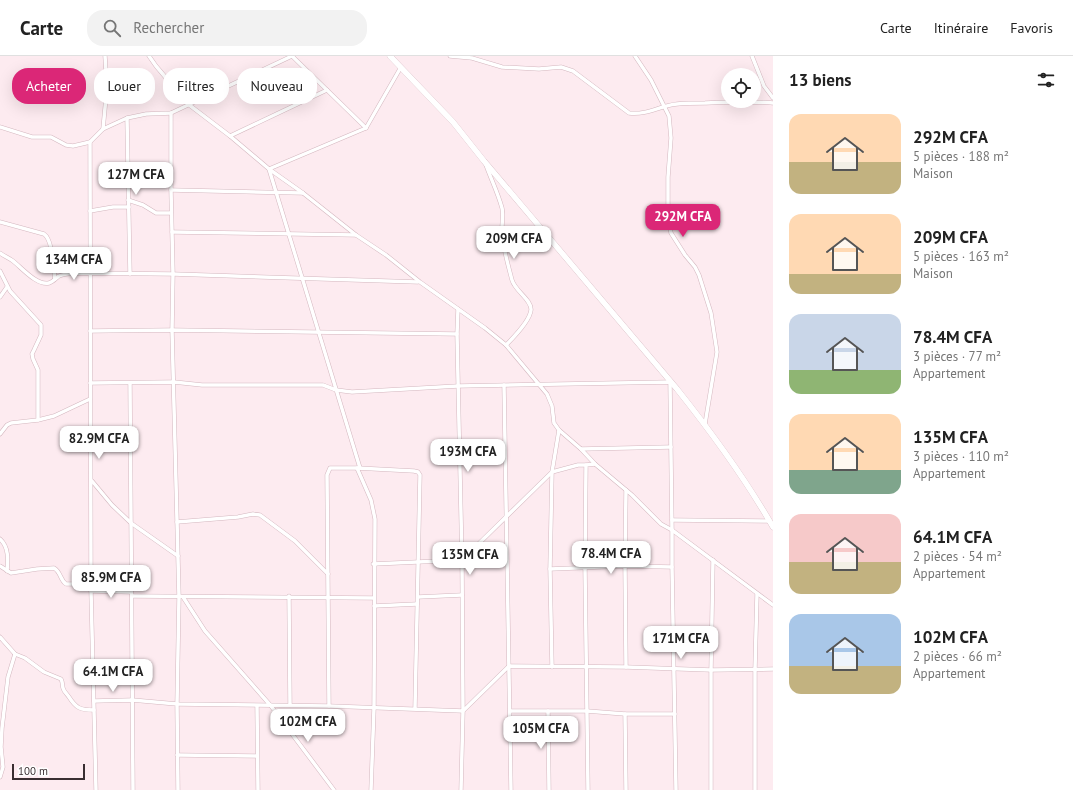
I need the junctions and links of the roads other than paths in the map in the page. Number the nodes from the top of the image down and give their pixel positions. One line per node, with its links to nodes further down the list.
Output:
1 (105, 56): 20 (street)
2 (149, 56): 9 (street)
3 (292, 56): 10 (street); 11 (street)
4 (390, 56): 8 (main road)
5 (450, 56): 15 (street)
6 (635, 56): 15 (street)
7 (752, 56): 12 (street)
8 (400, 67): 19 (street); 23 (main road)
9 (163, 74)
10 (229, 85)
11 (327, 90): 19 (street); 21 (street)
12 (773, 98)
13 (773, 103): 15 (street)
14 (188, 104): 16 (street); 21 (street)
15 (665, 107): 62 (street)
16 (171, 113): 17 (street); 25 (street)
17 (127, 118): 20 (street); 28 (street)
18 (0, 127): 22 (street)
19 (366, 128): 24 (street)
20 (103, 129): 22 (street)
21 (230, 136): 24 (street)
22 (90, 142): 30 (street)
23 (484, 160): 51 (street); 54 (main road)
24 (269, 169): 26 (street); 27 (street)
25 (171, 190): 26 (street); 31 (street)
26 (276, 193): 27 (street); 34 (street)
27 (303, 193): 35 (street)
28 (128, 200): 29 (street); 31 (street)
29 (129, 207): 30 (street); 39 (street)
30 (90, 211): 38 (street)
31 (171, 213): 33 (street)
32 (0, 222): 42 (street)
33 (172, 232): 34 (street); 40 (street)
34 (289, 234): 35 (street); 41 (street)
35 (356, 235): 43 (street)
36 (0, 253): 42 (street)
37 (0, 271): 44 (street)
38 (90, 274): 39 (street); 42 (street); 47 (street)
39 (130, 274): 40 (street)
40 (173, 274): 41 (street); 48 (street)
41 (302, 278): 43 (street); 49 (street)
42 (55, 279)
43 (420, 282): 46 (street)
44 (7, 286): 45 (street); 61 (street)
45 (0, 297)
46 (458, 309): 50 (street); 51 (street)
47 (90, 330): 48 (street); 55 (street)
48 (172, 330): 49 (street); 53 (street)
49 (319, 332): 50 (street); 59 (street)
50 (456, 334): 58 (street)
51 (506, 345): 57 (street)
52 (130, 382): 53 (street); 55 (street); 77 (street)
53 (174, 382): 59 (street); 76 (street)
54 (670, 382): 57 (street); 62 (main road); 65 (street)
55 (90, 383): 60 (street)
56 (504, 385): 57 (street); 58 (street); 73 (street)
57 (540, 385): 63 (street)
58 (458, 386): 59 (street); 82 (street)
59 (336, 390): 69 (street)
60 (90, 399): 61 (street); 71 (street)
61 (38, 420): 64 (street)
62 (705, 424): 75 (main road)
63 (559, 430): 66 (street); 70 (street)
64 (0, 434)
65 (671, 447): 66 (street); 74 (street)
66 (581, 449): 67 (street)
67 (595, 464): 68 (street); 72 (street)
68 (586, 465): 70 (street); 89 (street)
69 (359, 468): 84 (street); 85 (street); 94 (street)
70 (552, 472): 73 (street); 91 (street)
71 (91, 481): 77 (street); 90 (street)
72 (626, 490): 79 (street); 87 (street)
73 (506, 516): 82 (street); 111 (street)
74 (672, 520): 75 (street); 79 (street)
75 (770, 521): 78 (main road)
76 (177, 522): 81 (street); 94 (street)
77 (131, 523): 81 (street); 93 (street)
78 (773, 527)
79 (672, 530): 83 (street); 88 (street)
80 (0, 539): 92 (street)
81 (178, 556): 101 (street)
82 (462, 560): 84 (street); 100 (street)
83 (713, 560): 98 (street); 118 (street)
84 (418, 562): 85 (street); 103 (street)
85 (374, 564): 104 (street)
86 (0, 566): 92 (street)
87 (625, 566): 88 (street); 89 (street); 114 (street)
88 (672, 567): 115 (street)
89 (585, 568): 91 (street); 112 (street)
90 (91, 569): 93 (street); 95 (street)
91 (550, 569): 113 (street)
92 (7, 571): 95 (street)
93 (131, 571): 97 (street)
94 (328, 574): 102 (street)
95 (91, 584): 96 (street)
96 (91, 591): 97 (street); 120 (street)
97 (132, 594): 101 (street); 119 (street)
98 (757, 594): 106 (street); 116 (street)
99 (289, 596): 101 (street); 102 (street); 122 (street)
100 (462, 596): 103 (street); 129 (street)
101 (181, 597): 121 (street); 124 (street)
102 (328, 597): 104 (street); 125 (street)
103 (418, 597): 105 (street)
104 (374, 598): 107 (street)
105 (418, 604): 107 (street); 127 (street)
106 (773, 604)
107 (374, 606): 126 (street)
108 (0, 637): 109 (street)
109 (2, 642): 110 (street)
110 (15, 654): 128 (street); 137 (street)
111 (509, 666): 113 (street); 129 (street); 130 (street)
112 (587, 666): 113 (street); 114 (street); 132 (street)
113 (552, 667)
114 (626, 667): 115 (street)
115 (674, 668): 118 (street); 134 (street)
116 (755, 669): 117 (street); 118 (street); 152 (street)
117 (773, 669)
118 (711, 670): 151 (street)
119 (132, 700): 120 (street); 121 (street); 140 (street)
120 (94, 702): 128 (street)
121 (177, 704): 123 (street); 135 (street)
122 (290, 705): 124 (street); 125 (street)
123 (257, 706): 124 (street); 136 (street)
124 (271, 706): 143 (street)
125 (329, 706): 126 (street)
126 (374, 708): 127 (street); 144 (street)
127 (415, 708): 129 (street)
128 (94, 710): 139 (street)
129 (463, 711): 145 (street)
130 (510, 711): 131 (street); 146 (street)
131 (548, 711): 132 (street); 147 (street)
132 (587, 711): 133 (street); 148 (street)
133 (626, 714): 134 (street); 149 (street)
134 (675, 714): 150 (street)
135 (177, 755): 136 (street); 141 (street)
136 (257, 756): 142 (street)
137 (1, 762): 138 (street)
138 (0, 777)
139 (96, 790)
140 (133, 790)
141 (178, 790)
142 (258, 790)
143 (334, 790)
144 (371, 790)
145 (461, 790)
146 (511, 790)
147 (549, 790)
148 (588, 790)
149 (626, 790)
150 (676, 790)
151 (711, 790)
152 (755, 790)

